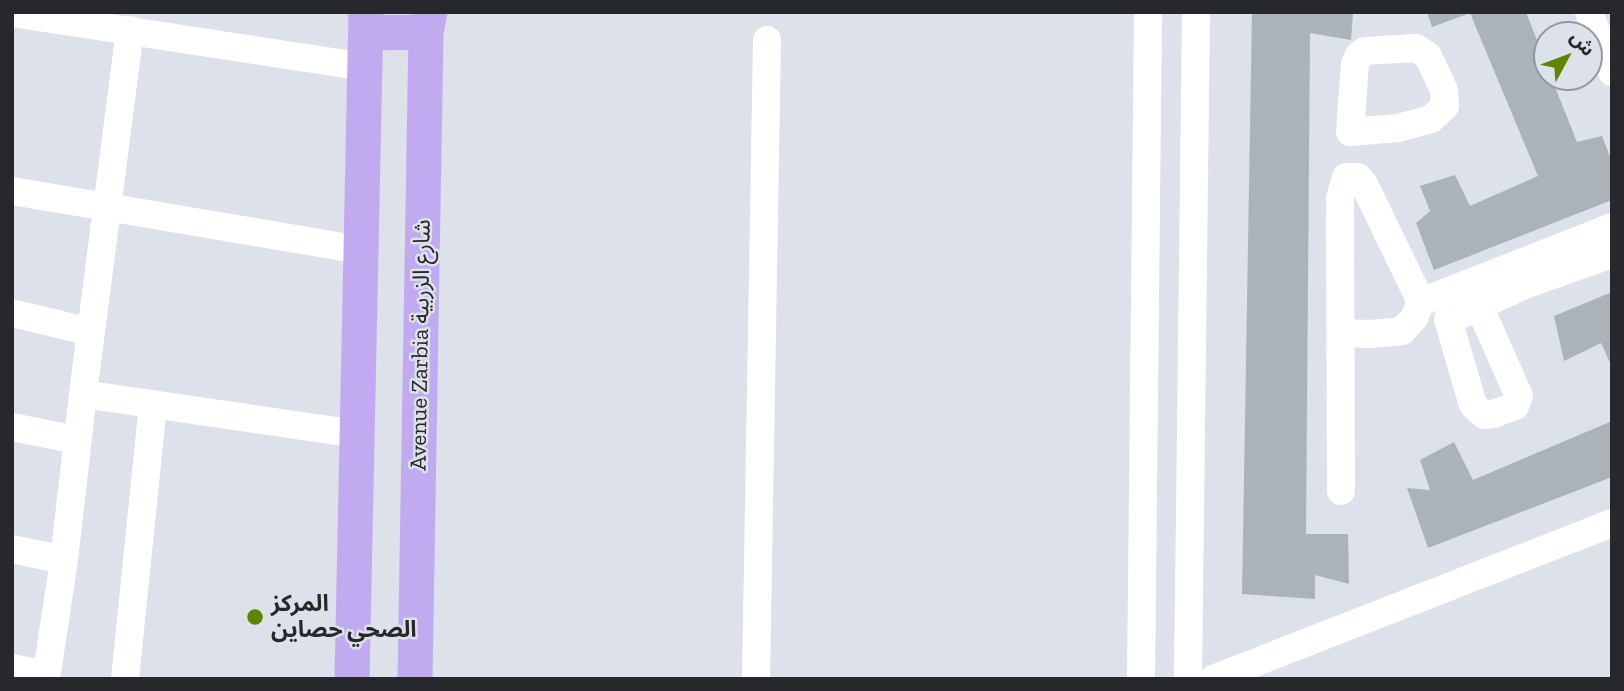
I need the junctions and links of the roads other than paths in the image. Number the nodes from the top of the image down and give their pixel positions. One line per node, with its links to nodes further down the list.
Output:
1 (1148, 12): 39 (street)
2 (1196, 12): 40 (street)
3 (1589, 12): 10 (street)
4 (12, 13): 7 (street)
5 (366, 22): 6 (main road); 9 (main road)
6 (428, 22): 37 (main road, Avenue Zarbia شارع الزربية)
7 (130, 30): 9 (street); 14 (street)
8 (767, 40): 38 (street)
9 (365, 67): 16 (main road)
10 (1612, 72)
11 (1350, 132): 12 (street)
12 (1346, 177): 20 (street); 23 (street)
13 (12, 191): 14 (street)
14 (106, 207): 16 (street); 22 (street)
15 (1612, 227): 20 (street)
16 (361, 250): 27 (main road)
17 (1612, 254): 18 (street)
18 (1480, 308): 21 (street); 21 (street)
19 (12, 313): 22 (street)
20 (1415, 314): 21 (street); 23 (street)
21 (1448, 319)
22 (91, 331): 24 (street)
23 (1341, 332): 29 (street)
24 (83, 394): 25 (street); 28 (street)
25 (153, 404): 27 (street); 35 (street)
26 (12, 427): 28 (street)
27 (357, 434): 36 (main road)
28 (77, 440): 32 (street)
29 (1341, 491)
30 (1612, 523): 41 (street)
31 (12, 549): 32 (street)
32 (64, 560): 34 (street)
33 (12, 668): 34 (street)
34 (46, 677)
35 (125, 679)
36 (352, 679)
37 (415, 679)
38 (756, 679)
39 (1141, 679)
40 (1188, 679)
41 (1213, 679)

